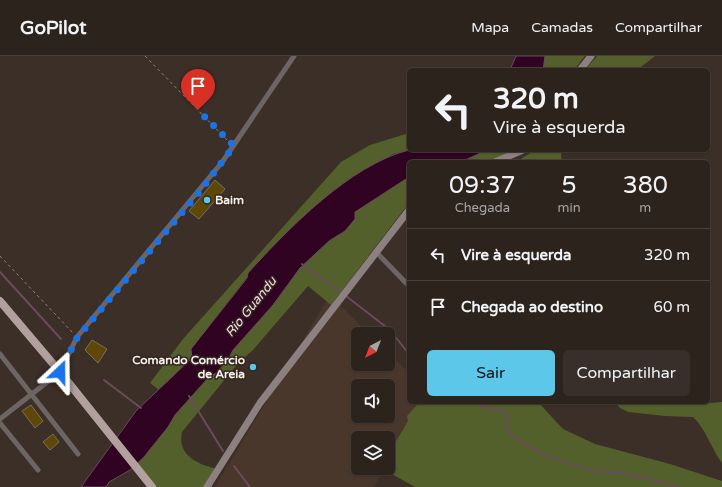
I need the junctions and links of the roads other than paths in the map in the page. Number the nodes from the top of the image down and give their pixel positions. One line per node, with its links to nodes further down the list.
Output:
1 (294, 56): 11 (street)
2 (591, 56): 3 (main road)
3 (582, 68)
4 (518, 152): 5 (main road)
5 (500, 160)
6 (407, 213): 7 (main road)
7 (377, 253): 8 (street); 18 (main road)
8 (407, 284)
9 (0, 301): 11 (highway)
10 (0, 354): 12 (street)
11 (60, 372): 12 (street); 17 (highway)
12 (30, 394): 13 (street); 15 (street)
13 (0, 419)
14 (0, 423): 16 (street)
15 (78, 454)
16 (38, 470)
17 (148, 484)
18 (207, 487)

